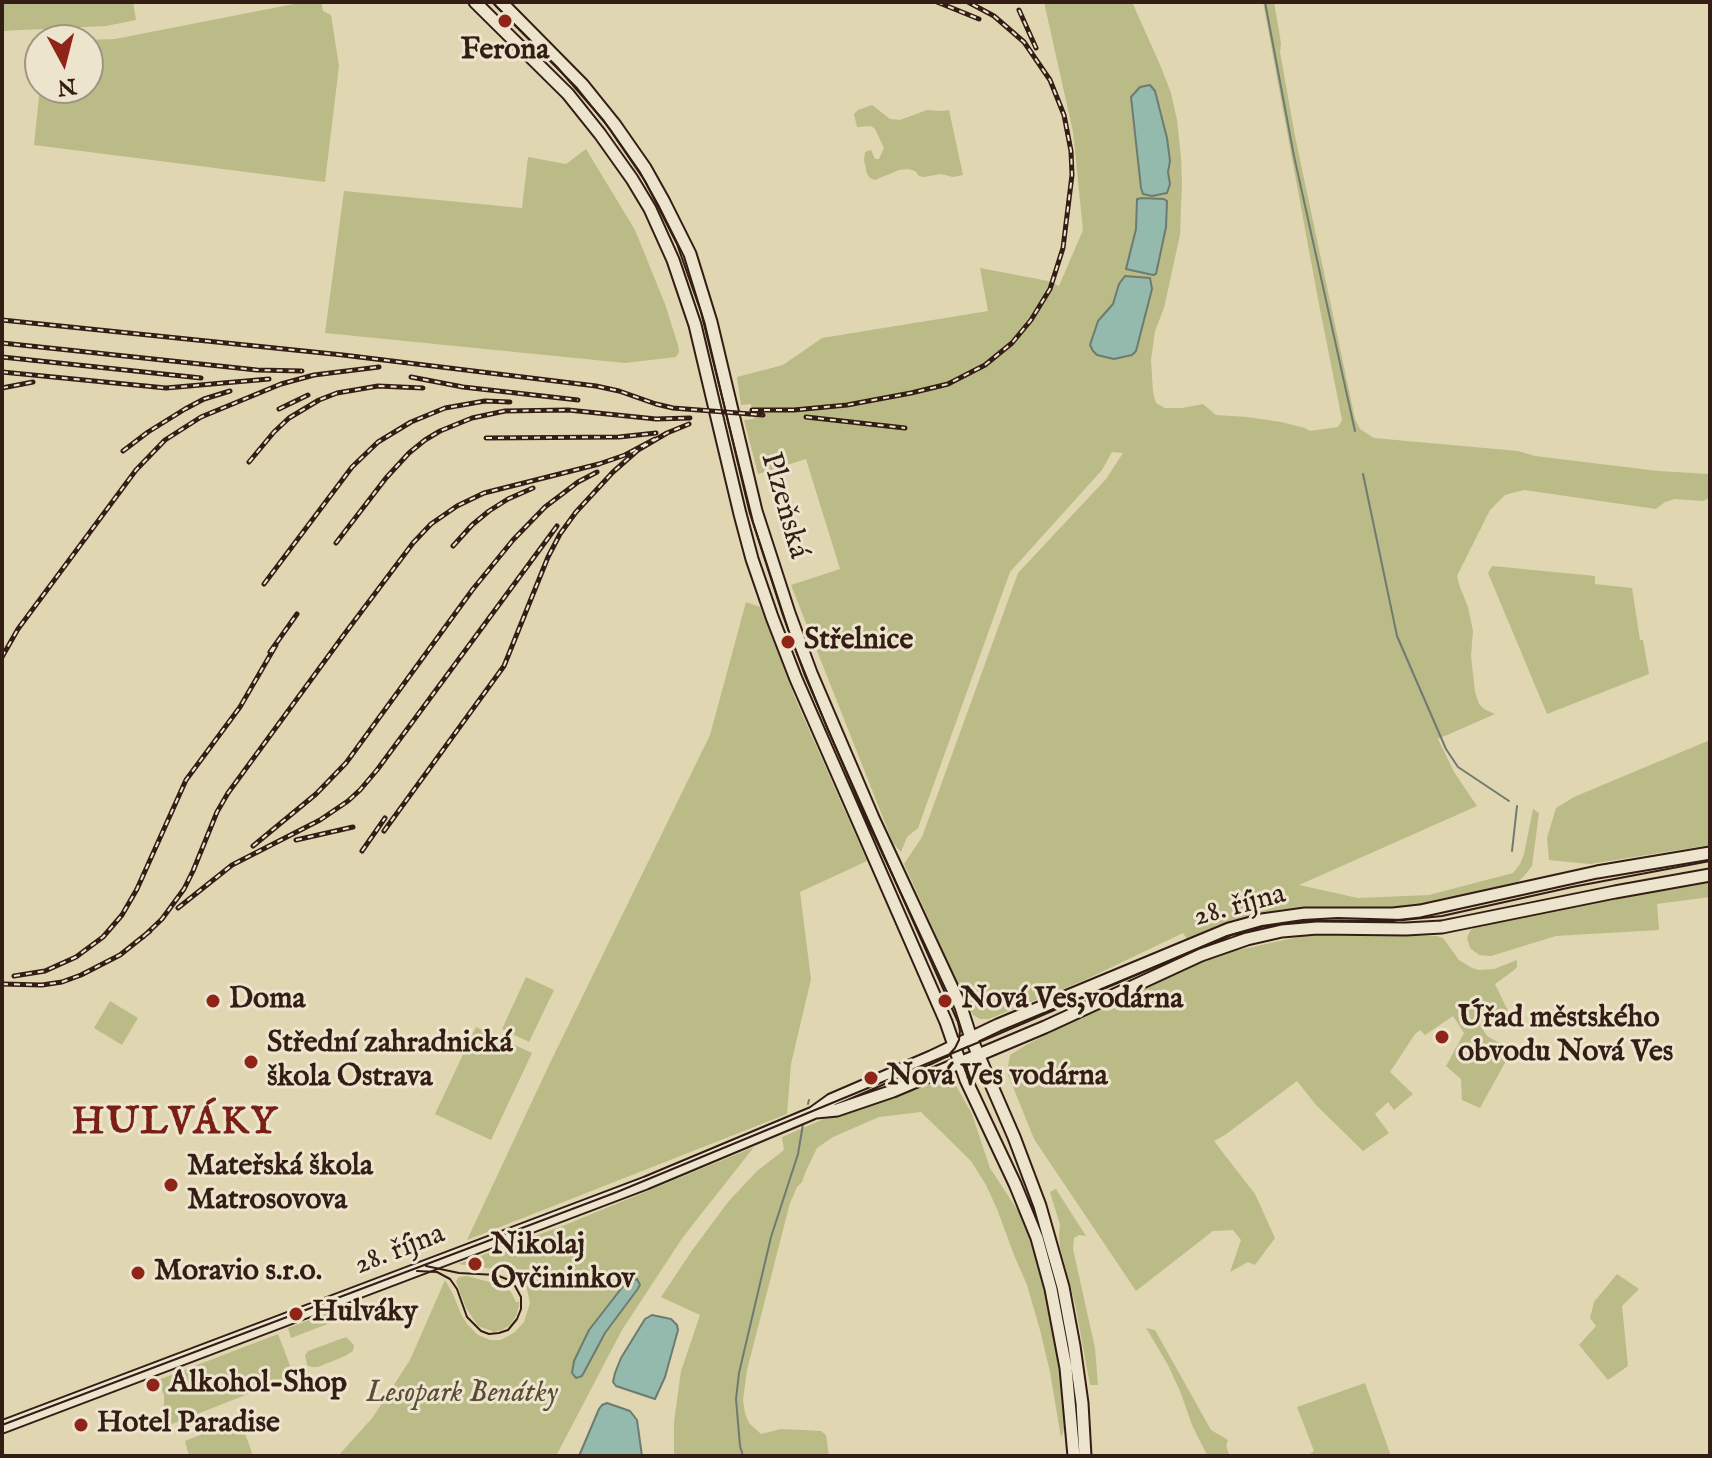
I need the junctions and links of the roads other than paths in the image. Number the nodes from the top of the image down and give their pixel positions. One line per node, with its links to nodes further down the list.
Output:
1 (475, 2): 6 (main road, Plzeňská)
2 (501, 2): 5 (main road, Plzeňská)
3 (1710, 853): 5 (main road, 28. října)
4 (1710, 875): 7 (main road, 28. října)
5 (971, 1038): 6 (main road, 28. října); 8 (main road, Plzeňská)
6 (954, 1046): 9 (main road, Plzeňská); 11 (main road, 28. října)
7 (1000, 1046): 8 (main road, 28. října); 10 (main road)
8 (978, 1055): 9 (main road, 28. října); 10 (main road, Plzeňská)
9 (960, 1062): 11 (main road, 28. října); 13 (main road, Plzeňská)
10 (989, 1081): 14 (main road, Plzeňská)
11 (813, 1113): 12 (main road, 28. října)
12 (2, 1427)
13 (1074, 1456)
14 (1085, 1456)

